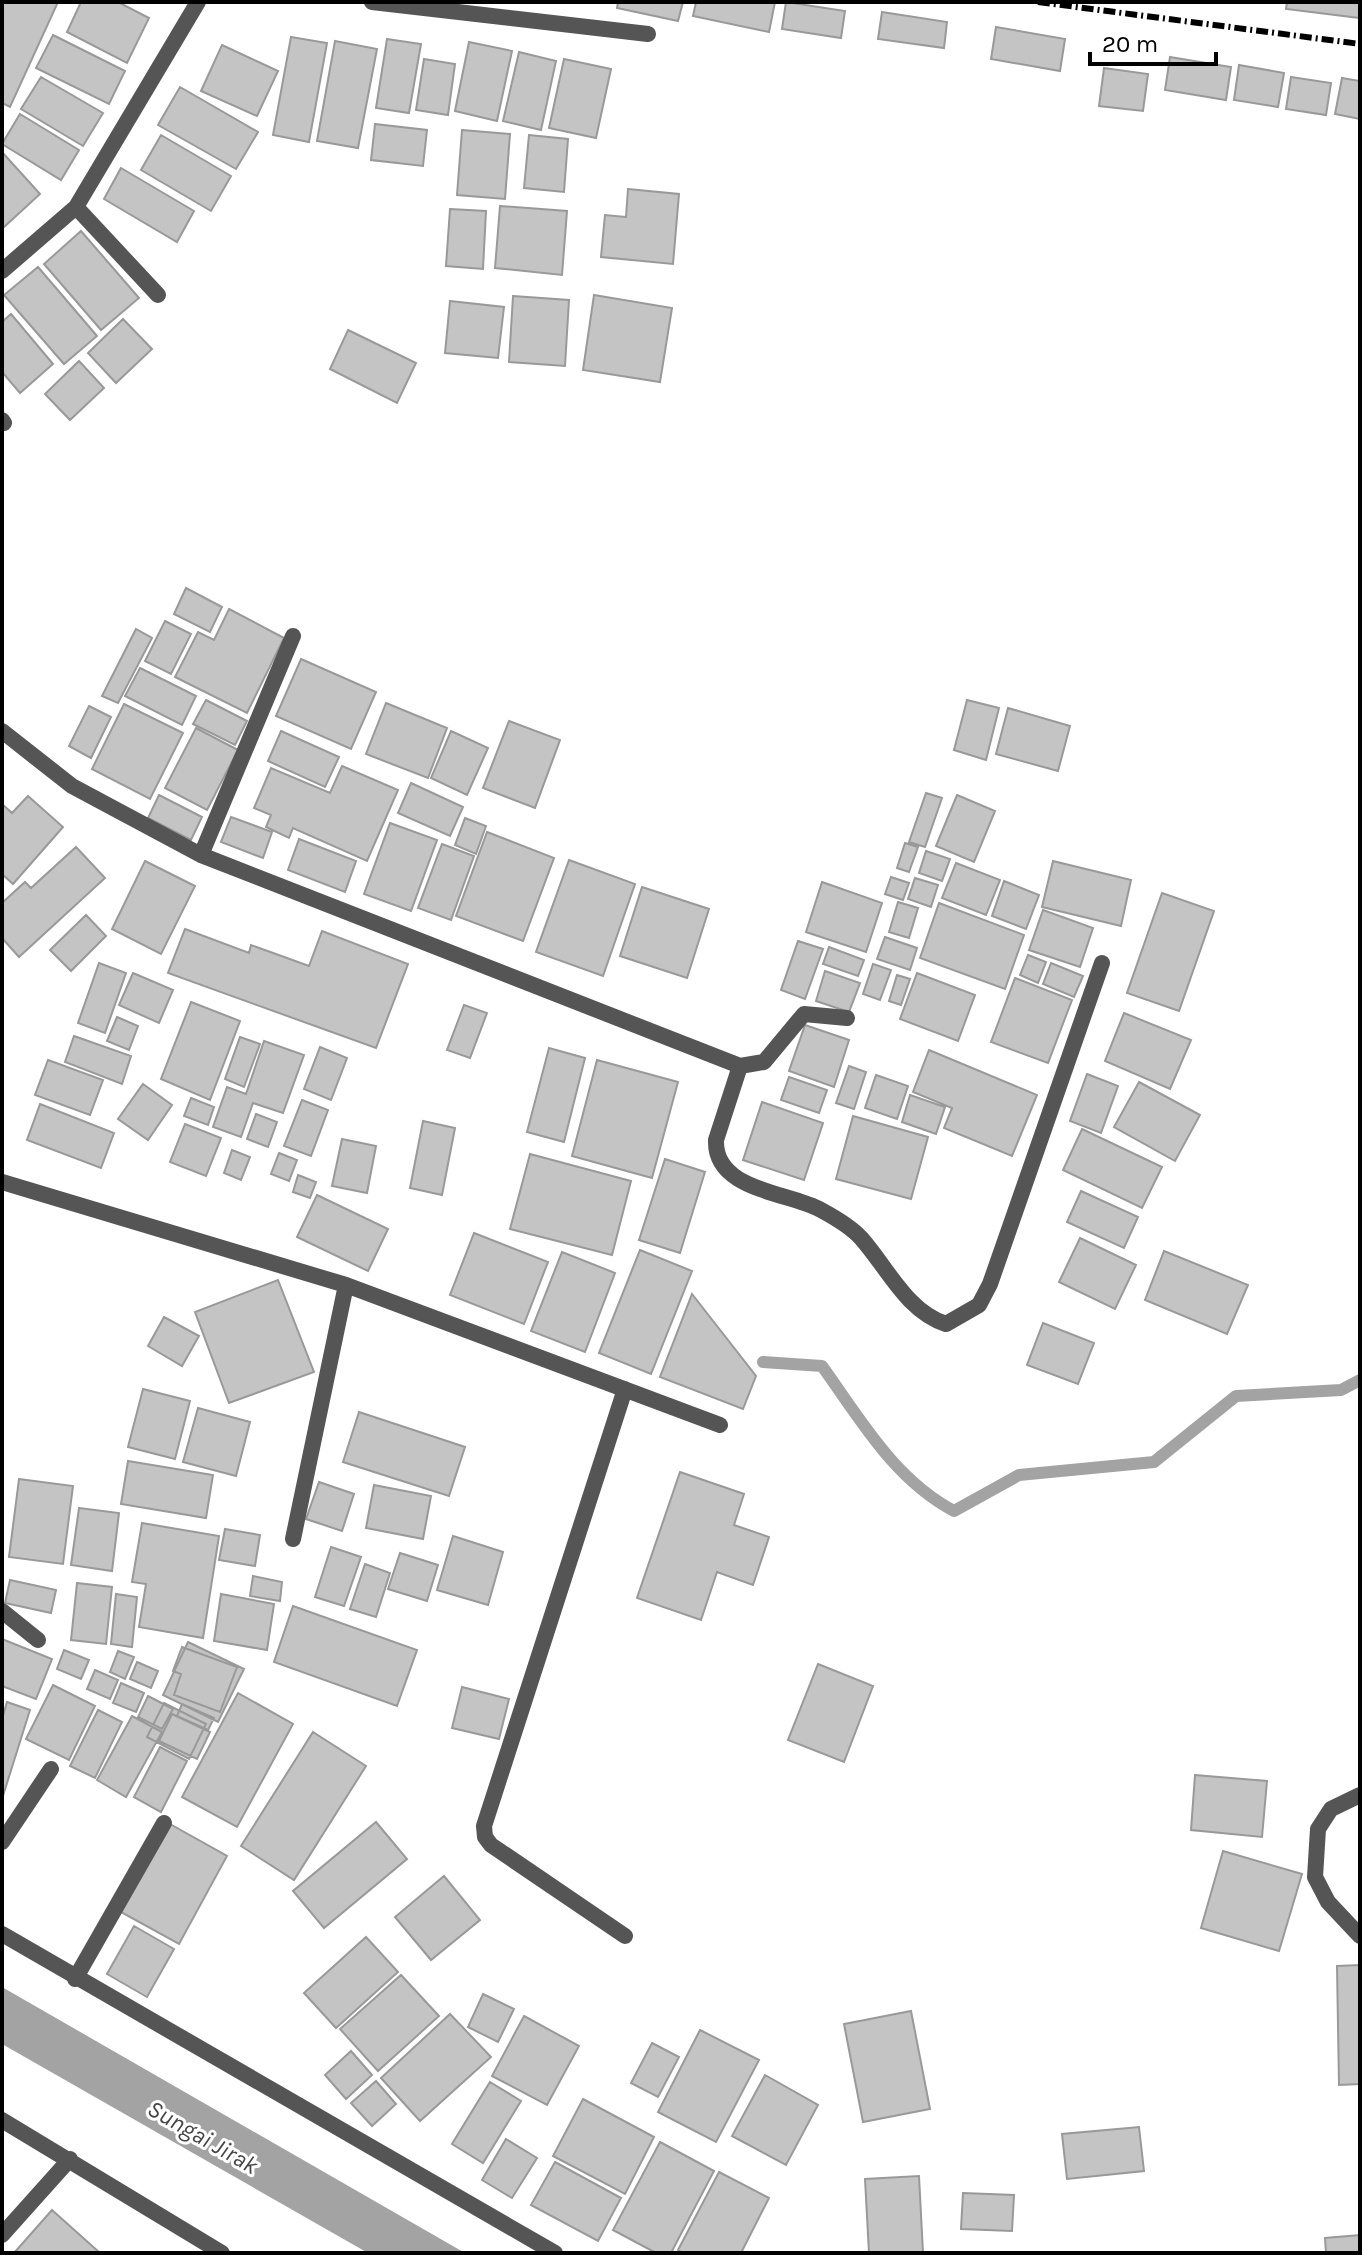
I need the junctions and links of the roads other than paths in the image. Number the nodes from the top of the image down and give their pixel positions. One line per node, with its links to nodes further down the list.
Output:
1 (198, 2): 4 (street)
2 (372, 2): 3 (street)
3 (648, 34)
4 (76, 207): 5 (street); 6 (street)
5 (2, 271)
6 (158, 295)
7 (293, 636): 9 (street)
8 (2, 731): 9 (street)
9 (201, 855): 12 (street)
10 (1102, 963): 12 (street)
11 (847, 1018): 12 (street)
12 (740, 1066)
13 (2, 1182): 14 (street)
14 (346, 1285): 15 (street); 17 (street)
15 (625, 1389): 16 (street); 25 (street)
16 (720, 1425)
17 (293, 1539)
18 (2, 1611): 19 (street)
19 (38, 1640)
20 (51, 1769): 23 (street)
21 (1360, 1795): 26 (street)
22 (164, 1823): 27 (street)
23 (2, 1842)
24 (2, 1934): 27 (street)
25 (625, 1936)
26 (1360, 1936)
27 (75, 1979): 32 (street)
28 (2, 2120): 29 (street)
29 (70, 2159): 30 (street); 31 (street)
30 (2, 2235)
31 (222, 2253)
32 (555, 2253)

